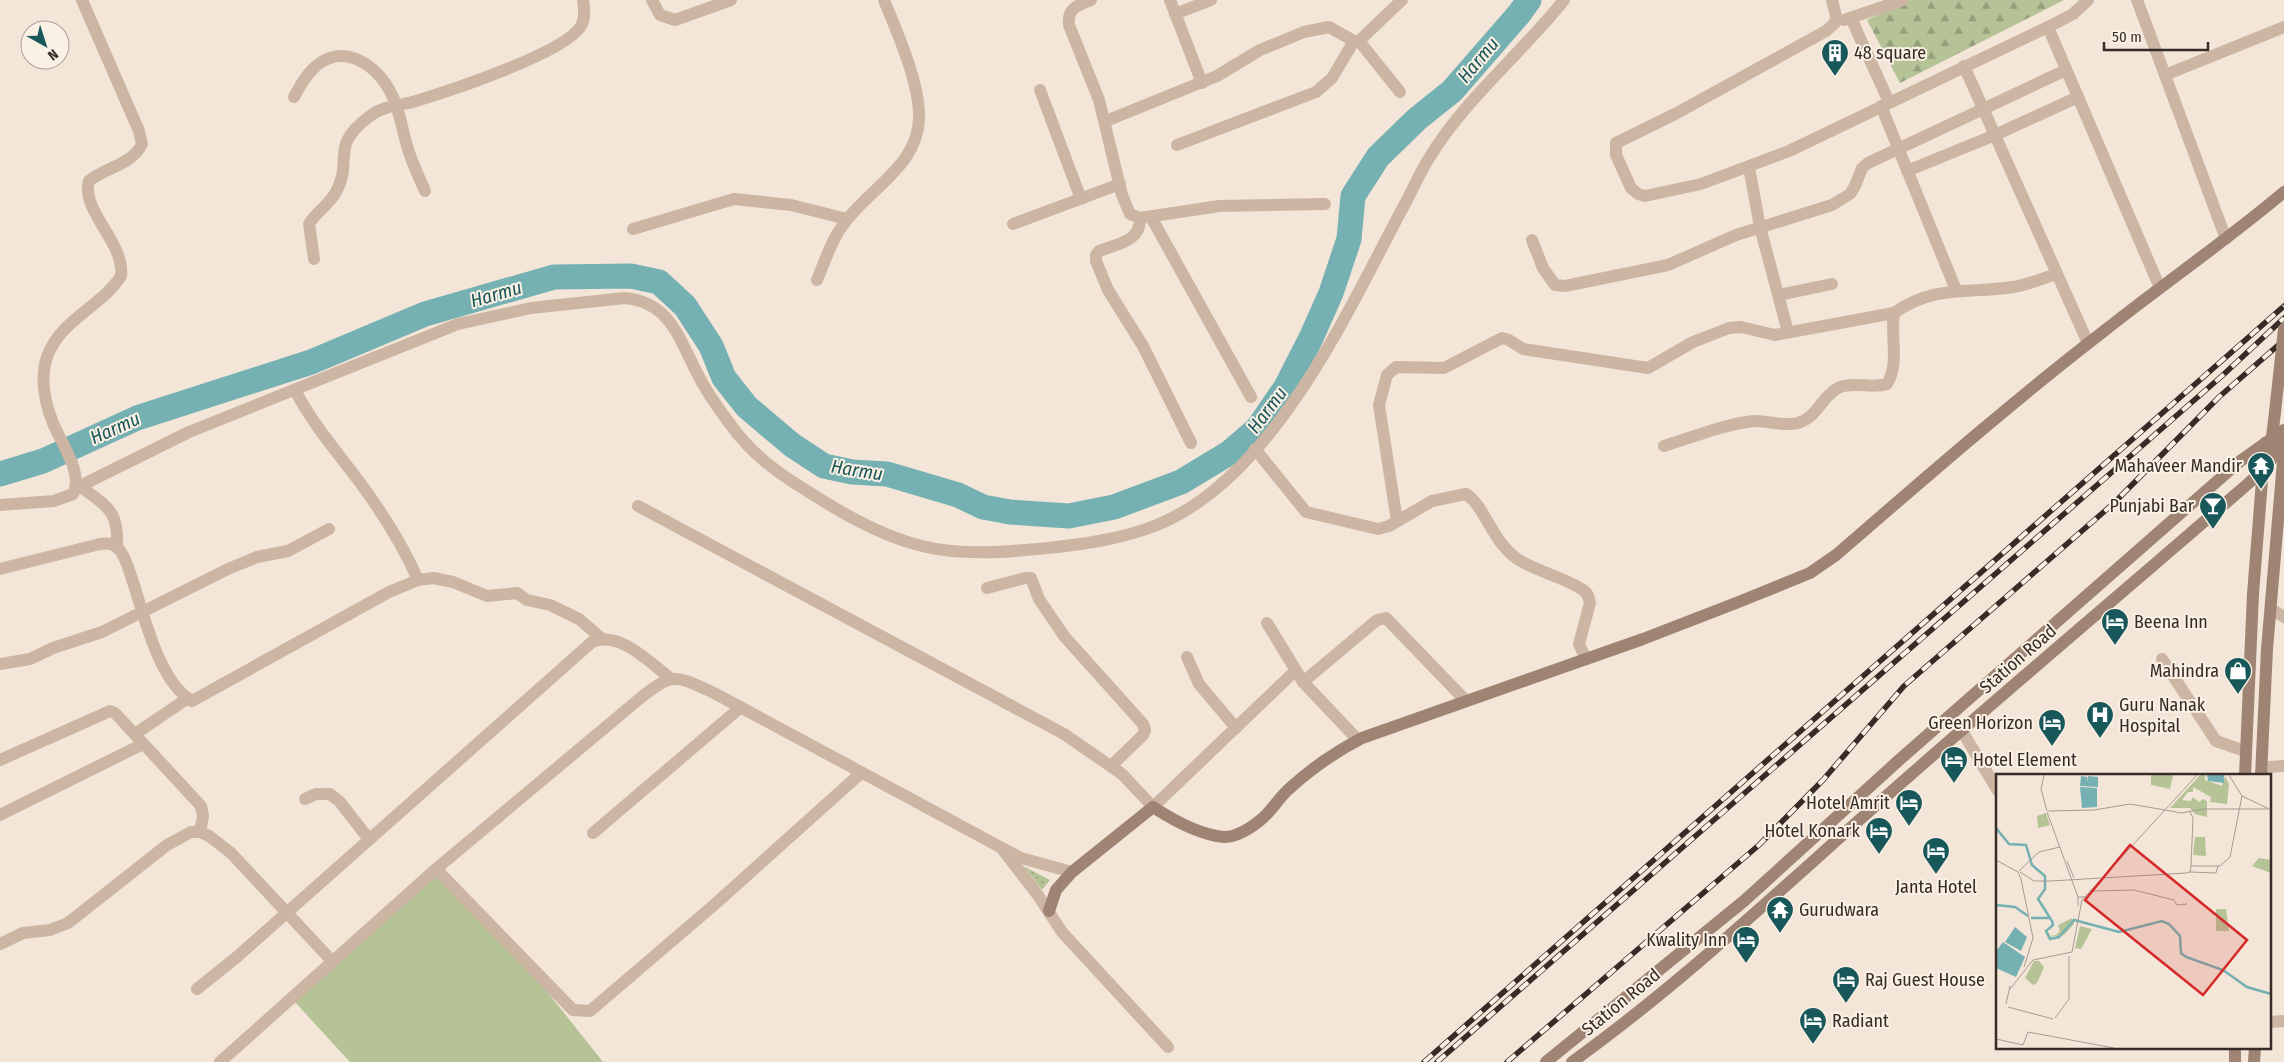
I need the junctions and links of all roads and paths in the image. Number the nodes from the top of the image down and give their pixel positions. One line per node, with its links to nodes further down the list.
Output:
1 (82, 0): 71 (street)
2 (583, 0): 31 (street)
3 (652, 0): 4 (street)
4 (731, 0)
5 (884, 0): 45 (street)
6 (1091, 0): 15 (street)
7 (1170, 0): 16 (street)
8 (1212, 0): 16 (street)
9 (1402, 0): 21 (street)
10 (1564, 0): 69 (street)
11 (1832, 0): 18 (street)
12 (1903, 0): 17 (street)
13 (2088, 0): 19 (street)
14 (2137, 0): 24 (street)
15 (1072, 4): 33 (street)
16 (1176, 14): 25 (street)
17 (1851, 18): 18 (street); 30 (street)
18 (1835, 23): 37 (street)
19 (2048, 27): 22 (street); 23 (street)
20 (2284, 27): 24 (street)
21 (1356, 41): 25 (street); 27 (street); 35 (street)
22 (1964, 66): 30 (street); 32 (street)
23 (2066, 70): 29 (street); 32 (street)
24 (2165, 75): 49 (street)
25 (1202, 83): 33 (street)
26 (1040, 90): 42 (street)
27 (1400, 92)
28 (294, 97): 31 (street)
29 (2078, 97): 34 (street); 55 (street)
30 (1885, 104): 36 (street); 37 (street)
31 (396, 105): 40 (street); 51 (street)
32 (1984, 110): 34 (street); 36 (street)
33 (1106, 121): 39 (street)
34 (1995, 135): 38 (street); 52 (street)
35 (1177, 145)
36 (1898, 149): 38 (street); 47 (street)
37 (1749, 167): 47 (street)
38 (1907, 171): 56 (street)
39 (1120, 184): 42 (street); 44 (street)
40 (425, 192)
41 (2284, 192): 49 (street)
42 (1081, 198): 46 (street)
43 (1325, 204): 44 (street)
44 (1145, 218): 63 (street); 66 (street)
45 (847, 219): 48 (street); 53 (street)
46 (1013, 224)
47 (1760, 227): 50 (street); 57 (street)
48 (633, 229)
49 (2226, 239): 55 (street)
50 (1532, 240)
51 (314, 259)
52 (2057, 274): 56 (street); 61 (street)
53 (817, 280)
54 (1832, 284): 57 (street)
55 (2160, 288): 61 (street)
56 (1956, 290): 58 (street)
57 (1779, 295): 60 (street)
58 (1894, 312): 60 (street); 68 (street)
59 (2284, 329): 70 (street, bridge)
60 (1788, 332): 75 (street)
61 (2088, 343): 86 (street)
62 (295, 390): 69 (street); 71 (street); 79 (street)
63 (1251, 397)
64 (2284, 430): 67 (street)
65 (2284, 440): 70 (street)
66 (1191, 443)
67 (2264, 443): 70 (street); 124 (street)
68 (1664, 446)
69 (1255, 449): 75 (street)
70 (2275, 458): 96 (street, Station Road); 99 (street); 104 (street); 106 (street)
71 (78, 487): 72 (street); 77 (street)
72 (0, 505)
73 (638, 506): 101 (street)
74 (2284, 515): 82 (street)
75 (1397, 521): 86 (street)
76 (329, 529): 81 (street)
77 (118, 548): 78 (street); 81 (street)
78 (0, 569)
79 (418, 580): 84 (street); 92 (street)
80 (987, 588): 101 (street)
81 (143, 614): 88 (street); 92 (street)
82 (2280, 615): 104 (street)
83 (1267, 623): 89 (street)
84 (601, 638): 90 (street); 113 (street)
85 (1187, 657): 95 (street)
86 (1586, 659): 93 (street)
87 (2162, 659): 99 (street)
88 (0, 664)
89 (1295, 671): 91 (street); 95 (street)
90 (670, 678): 94 (street); 115 (street)
91 (1304, 682): 93 (street); 98 (street)
92 (188, 698): 97 (street)
93 (1466, 701): 98 (street)
94 (740, 707): 103 (street); 112 (street)
95 (1236, 728): 109 (street)
96 (1962, 730): 107 (street); 125 (street, Station Road)
97 (139, 739): 100 (street); 110 (street); 111 (street)
98 (1358, 740): 109 (street)
99 (2246, 751): 105 (street)
100 (0, 760)
101 (1111, 766): 109 (street)
102 (2284, 766): 104 (street)
103 (861, 772): 114 (street); 115 (street)
104 (2265, 773)
105 (2244, 774)
106 (2250, 774)
107 (1996, 788)
108 (305, 799): 113 (street)
109 (1153, 807): 116 (street)
110 (0, 815)
111 (200, 832): 118 (street); 119 (street)
112 (593, 833)
113 (368, 838): 118 (street)
114 (1002, 848): 116 (street); 117 (street)
115 (436, 870): 120 (street)
116 (1072, 872): 117 (street)
117 (1049, 911): 122 (street)
118 (286, 912): 120 (street); 121 (street)
119 (0, 944)
120 (332, 961): 123 (street)
121 (197, 989)
122 (1168, 1047)
123 (220, 1062)
124 (1546, 1062)
125 (1572, 1062)

